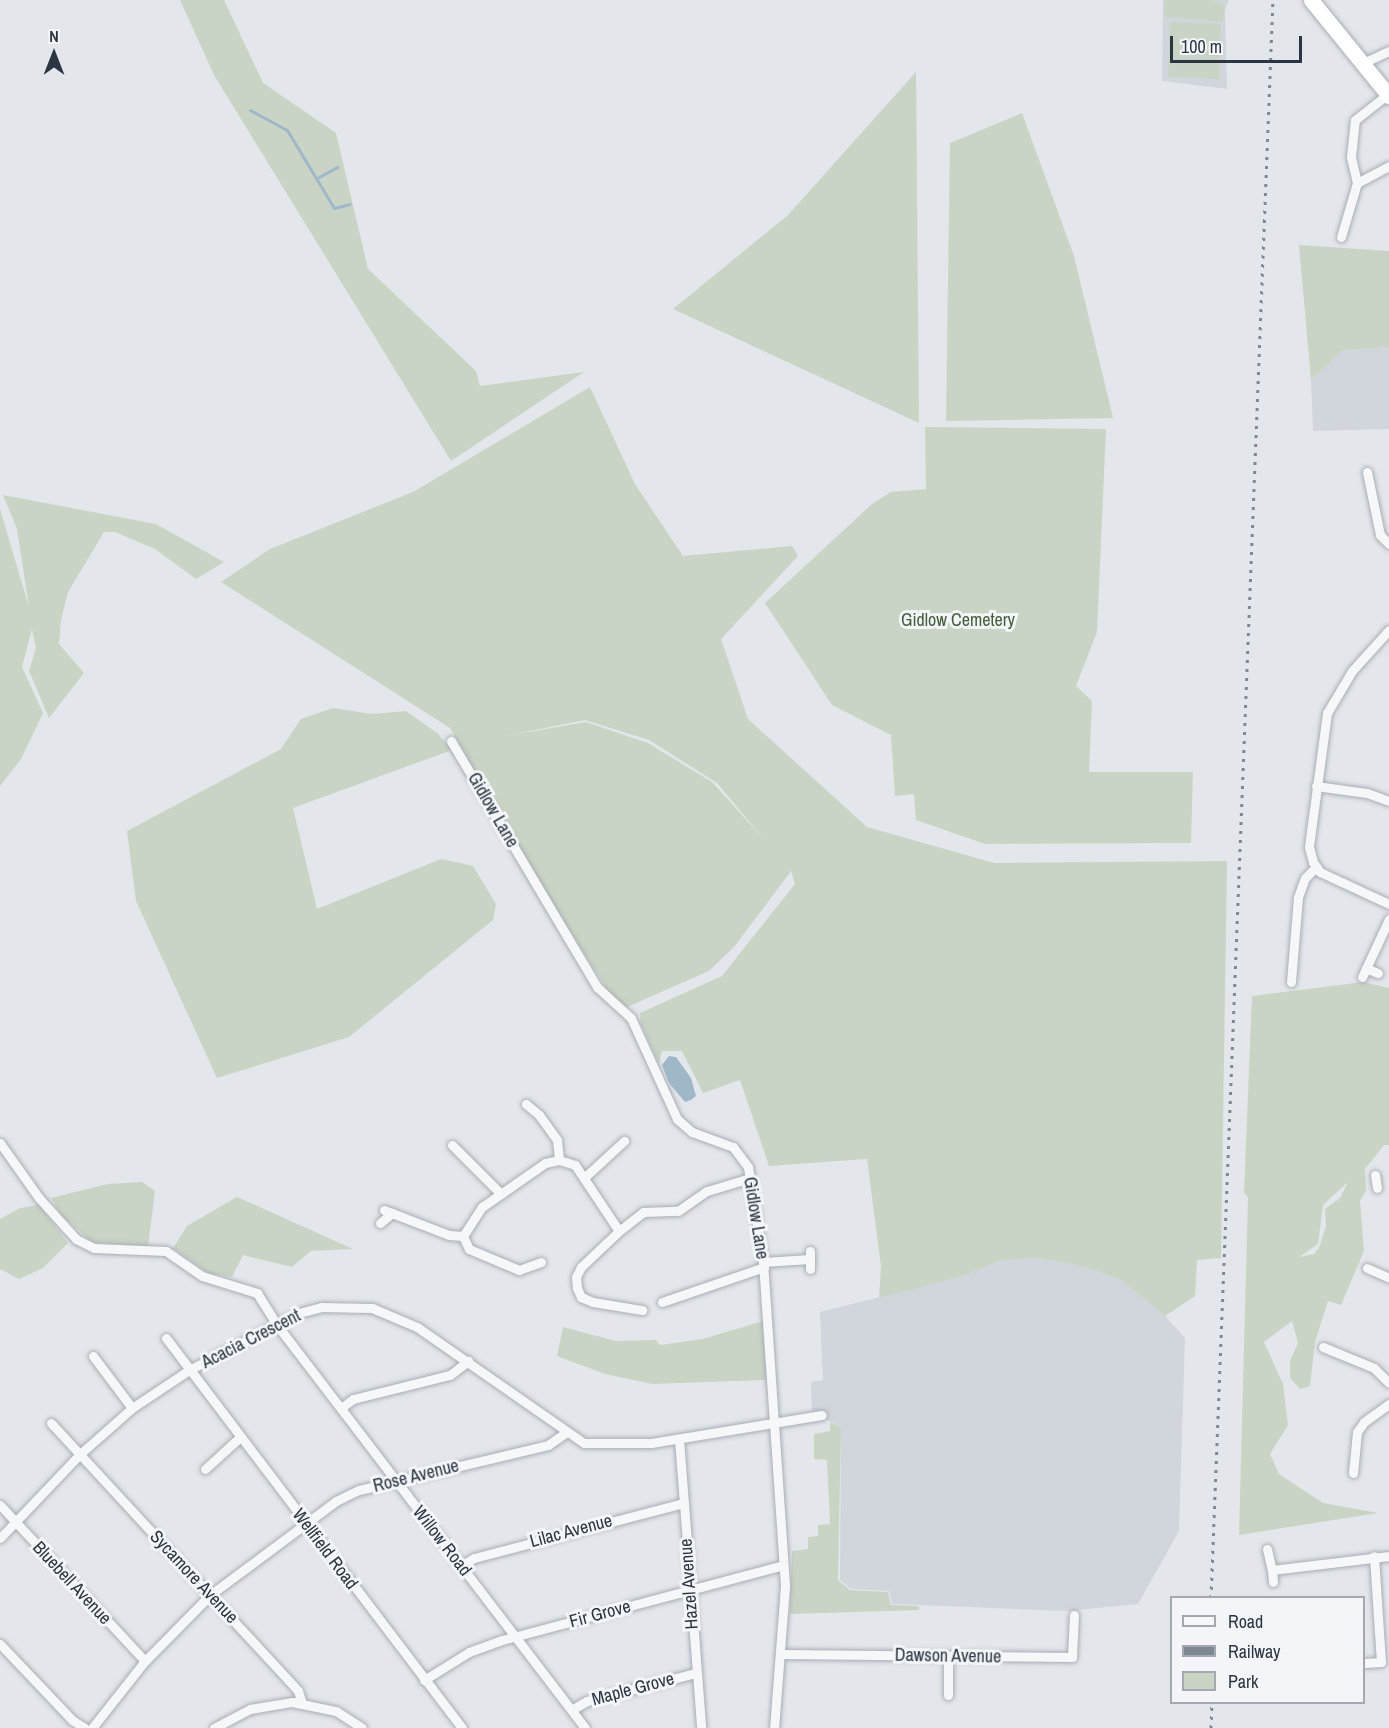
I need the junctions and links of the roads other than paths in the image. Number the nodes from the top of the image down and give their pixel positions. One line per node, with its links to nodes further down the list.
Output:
1 (1311, 0): 3 (highway)
2 (1389, 51): 3 (street)
3 (1363, 63): 4 (highway)
4 (1388, 95): 6 (street)
5 (1389, 166): 6 (street)
6 (1357, 183): 7 (street)
7 (1341, 237)
8 (1367, 472): 9 (street)
9 (1389, 544)
10 (1389, 630): 12 (street)
11 (451, 741): 25 (street, Gidlow Lane)
12 (1316, 786): 13 (street); 14 (street)
13 (1389, 801)
14 (1316, 867): 15 (street); 18 (street)
15 (1389, 904)
16 (1389, 919): 17 (street)
17 (1378, 973)
18 (1291, 982)
19 (526, 1104): 23 (street)
20 (624, 1141): 24 (street)
21 (0, 1143): 39 (street, Willow Road)
22 (452, 1145): 26 (street)
23 (560, 1160): 24 (street); 26 (street)
24 (586, 1176): 28 (street)
25 (750, 1178): 28 (street); 32 (street, Gidlow Lane)
26 (501, 1194): 29 (street)
27 (380, 1223): 29 (street)
28 (619, 1231): 38 (street)
29 (463, 1236): 31 (street)
30 (810, 1260): 32 (street)
31 (541, 1262)
32 (764, 1264): 37 (street); 50 (street, Gidlow Lane)
33 (1367, 1268): 34 (street)
34 (1378, 1273): 35 (street); 36 (street)
35 (1389, 1278)
36 (1374, 1283)
37 (662, 1302)
38 (642, 1310)
39 (277, 1325): 43 (street, Acacia Crescent); 44 (street, Acacia Crescent); 48 (street, Willow Road)
40 (165, 1338): 44 (street, Wellfield Road)
41 (1323, 1347): 45 (street)
42 (93, 1356): 47 (street)
43 (468, 1361): 48 (street); 52 (street, Acacia Crescent)
44 (189, 1370): 47 (street, Acacia Crescent); 53 (street, Wellfield Road)
45 (1389, 1383)
46 (1389, 1404): 57 (street)
47 (132, 1408): 55 (street, Acacia Crescent)
48 (340, 1408): 58 (street, Willow Road)
49 (822, 1415): 50 (street)
50 (774, 1422): 54 (street); 67 (street, Gidlow Lane)
51 (51, 1423): 55 (street, Sycamore Avenue)
52 (564, 1433): 54 (street); 58 (street, Rose Avenue)
53 (240, 1437): 56 (street); 62 (street, Wellfield Road)
54 (679, 1439): 59 (street, Hazel Avenue)
55 (80, 1454): 61 (street, Acacia Crescent); 72 (street, Sycamore Avenue)
56 (205, 1469)
57 (1353, 1473)
58 (395, 1481): 62 (street, Rose Avenue); 68 (street, Willow Road)
59 (684, 1503): 68 (street, Lilac Avenue); 71 (street, Hazel Avenue)
60 (0, 1505): 61 (street, Bluebell Avenue)
61 (15, 1521): 63 (street, Acacia Crescent); 78 (street, Bluebell Avenue)
62 (305, 1522): 72 (street, Rose Avenue); 81 (street, Wellfield Road)
63 (0, 1538)
64 (1268, 1549): 69 (street)
65 (1374, 1556): 66 (street); 69 (street); 79 (street)
66 (1389, 1556)
67 (783, 1565): 71 (street, Fir Grove); 76 (street, Gidlow Lane)
68 (461, 1566): 74 (street, Willow Road)
69 (1272, 1570): 70 (street)
70 (1272, 1582)
71 (689, 1590): 74 (street, Fir Grove); 80 (street, Hazel Avenue)
72 (210, 1595): 78 (street, Rose Avenue); 83 (street, Sycamore Avenue)
73 (1074, 1615): 77 (street, Dawson Avenue)
74 (514, 1637): 81 (street, Fir Grove); 84 (street, Willow Road)
75 (0, 1644): 85 (street)
76 (783, 1654): 77 (street, Dawson Avenue); 92 (street, Gidlow Lane)
77 (948, 1657): 82 (street)
78 (145, 1661): 86 (street, Rose Avenue)
79 (1365, 1663)
80 (695, 1673): 84 (street, Maple Grove); 91 (street, Hazel Avenue)
81 (424, 1680): 89 (street, Wellfield Road)
82 (948, 1695)
83 (302, 1703): 87 (street); 88 (street)
84 (573, 1709): 90 (street, Willow Road)
85 (85, 1728)
86 (92, 1728)
87 (214, 1728)
88 (362, 1728)
89 (462, 1728)
90 (585, 1728)
91 (701, 1728)
92 (774, 1728)

